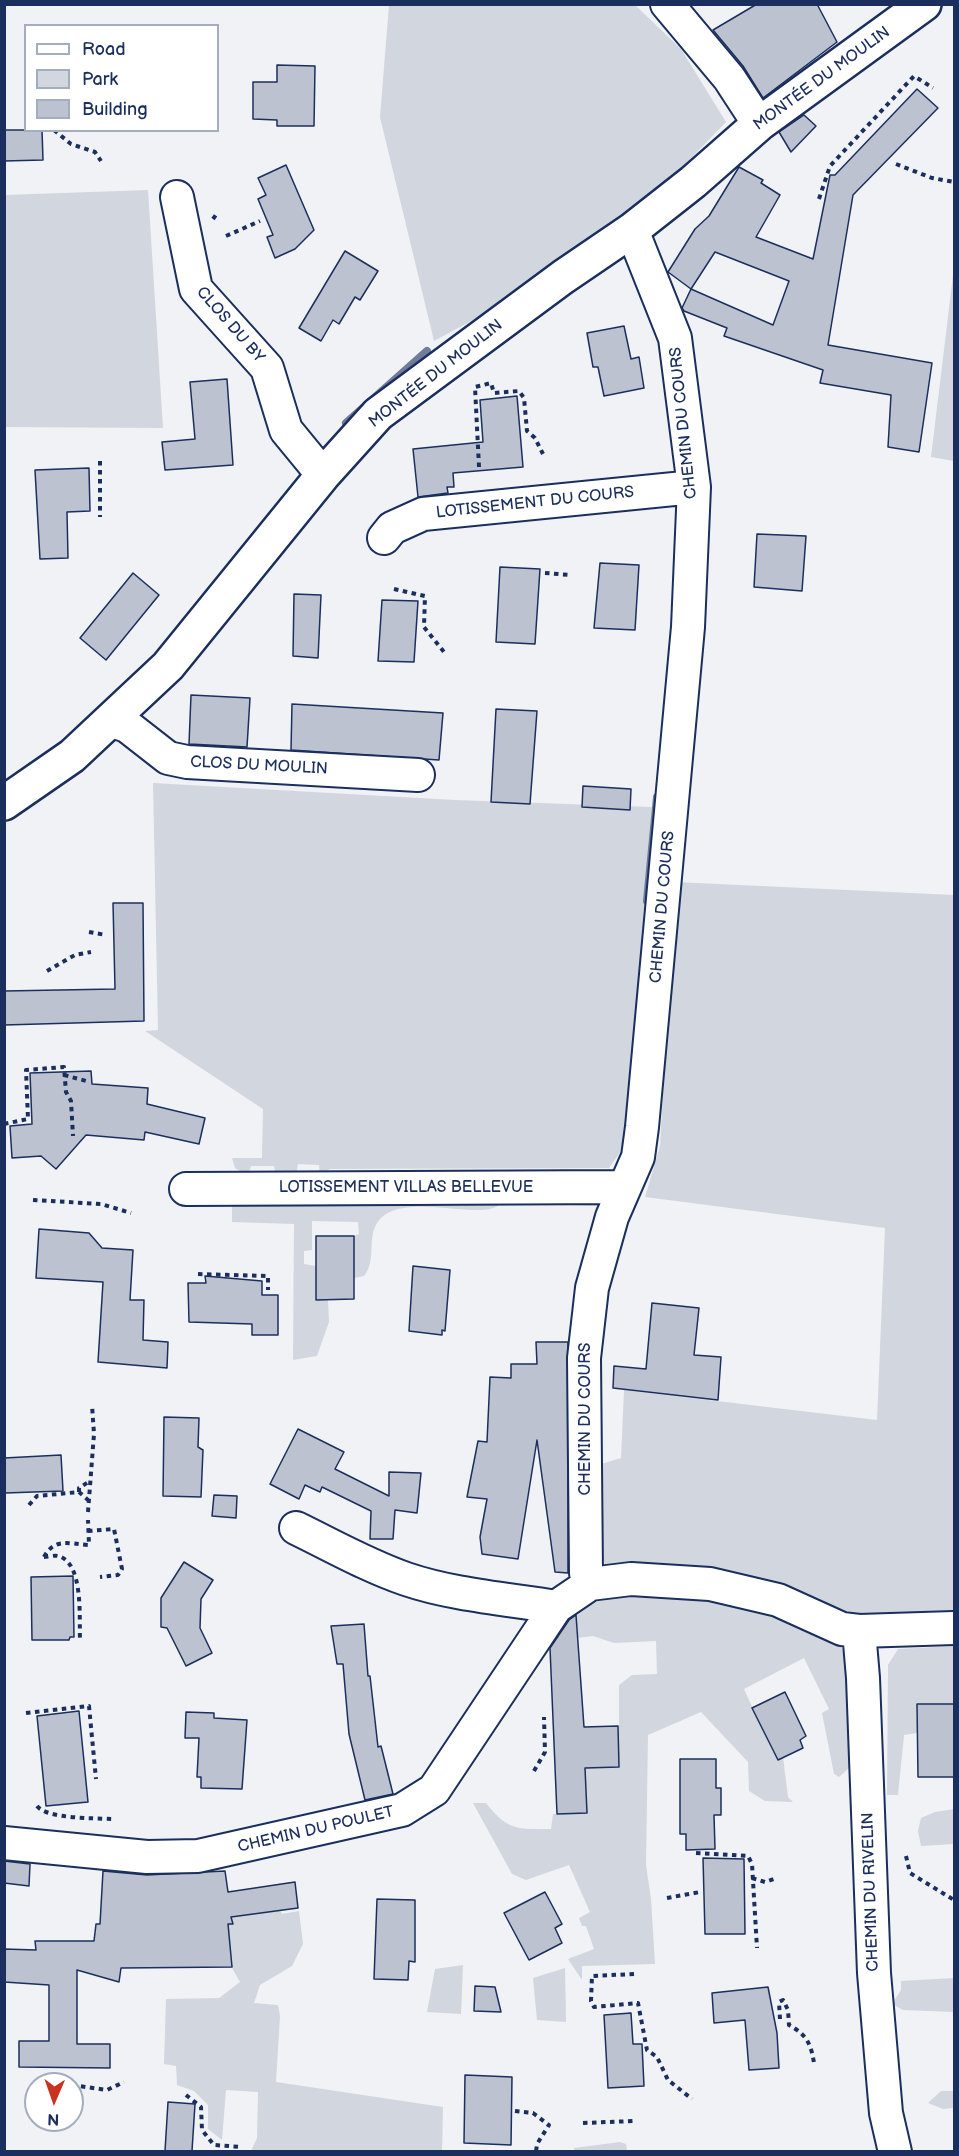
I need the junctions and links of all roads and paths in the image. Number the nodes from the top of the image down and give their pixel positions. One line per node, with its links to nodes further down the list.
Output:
1 (668, 4): 4 (street)
2 (924, 4): 4 (street, MONTÉE DU MOULIN)
3 (933, 88): 10 (path)
4 (759, 124): 12 (street, MONTÉE DU MOULIN)
5 (56, 132): 6 (path)
6 (101, 161)
7 (896, 164): 8 (path)
8 (954, 182)
9 (177, 197): 17 (street, CLOS DU BY)
10 (819, 199)
11 (260, 221): 13 (path)
12 (632, 230): 17 (street, MONTÉE DU MOULIN); 18 (street, CHEMIN DU COURS)
13 (226, 236)
14 (543, 454): 16 (path)
15 (100, 461): 19 (path)
16 (479, 467)
17 (322, 475): 25 (street, MONTÉE DU MOULIN)
18 (694, 488): 20 (street, LOTISSEMENT DU COURS); 36 (street, CHEMIN DU COURS)
19 (100, 517)
20 (384, 538)
21 (544, 573): 22 (path)
22 (570, 575)
23 (394, 589): 24 (path)
24 (444, 652)
25 (112, 721): 26 (street, CLOS DU MOULIN); 27 (street, MONTÉE DU MOULIN)
26 (418, 775)
27 (4, 803)
28 (89, 932): 29 (path)
29 (105, 935)
30 (91, 952): 31 (path)
31 (47, 970)
32 (64, 1075): 33 (path); 34 (path); 35 (path)
33 (90, 1082)
34 (4, 1124)
35 (73, 1136)
36 (625, 1187): 37 (street, LOTISSEMENT VILLAS BELLEVUE); 52 (street, CHEMIN DU COURS)
37 (186, 1189)
38 (33, 1200): 39 (path)
39 (131, 1213)
40 (198, 1274): 41 (path)
41 (268, 1290)
42 (92, 1405): 43 (path)
43 (90, 1480): 44 (path); 45 (path)
44 (78, 1492): 45 (path); 46 (path)
45 (89, 1501): 47 (path)
46 (29, 1505)
47 (88, 1512)
48 (88, 1520): 50 (path)
49 (296, 1528): 53 (street)
50 (88, 1531): 51 (path); 56 (path)
51 (100, 1577)
52 (590, 1584): 53 (street, CHEMIN DU POULET); 55 (street)
53 (556, 1607): 63 (street, CHEMIN DU POULET)
54 (954, 1628): 55 (street)
55 (859, 1631): 84 (street, CHEMIN DU RIVELIN)
56 (80, 1639)
57 (26, 1713): 60 (path)
58 (544, 1717): 59 (path)
59 (534, 1771)
60 (96, 1779)
61 (37, 1806): 62 (path)
62 (111, 1819)
63 (4, 1843)
64 (696, 1853): 66 (path)
65 (906, 1856): 70 (path)
66 (752, 1878): 67 (path); 71 (path)
67 (777, 1878)
68 (700, 1892): 69 (path)
69 (667, 1898)
70 (954, 1900)
71 (757, 1948)
72 (634, 1974): 78 (path)
73 (780, 2019): 74 (path)
74 (814, 2063)
75 (124, 2082): 76 (path)
76 (84, 2087)
77 (186, 2095): 82 (path)
78 (692, 2099)
79 (515, 2111): 83 (path)
80 (633, 2121): 81 (path)
81 (583, 2123)
82 (240, 2147)
83 (536, 2151)
84 (895, 2151)

